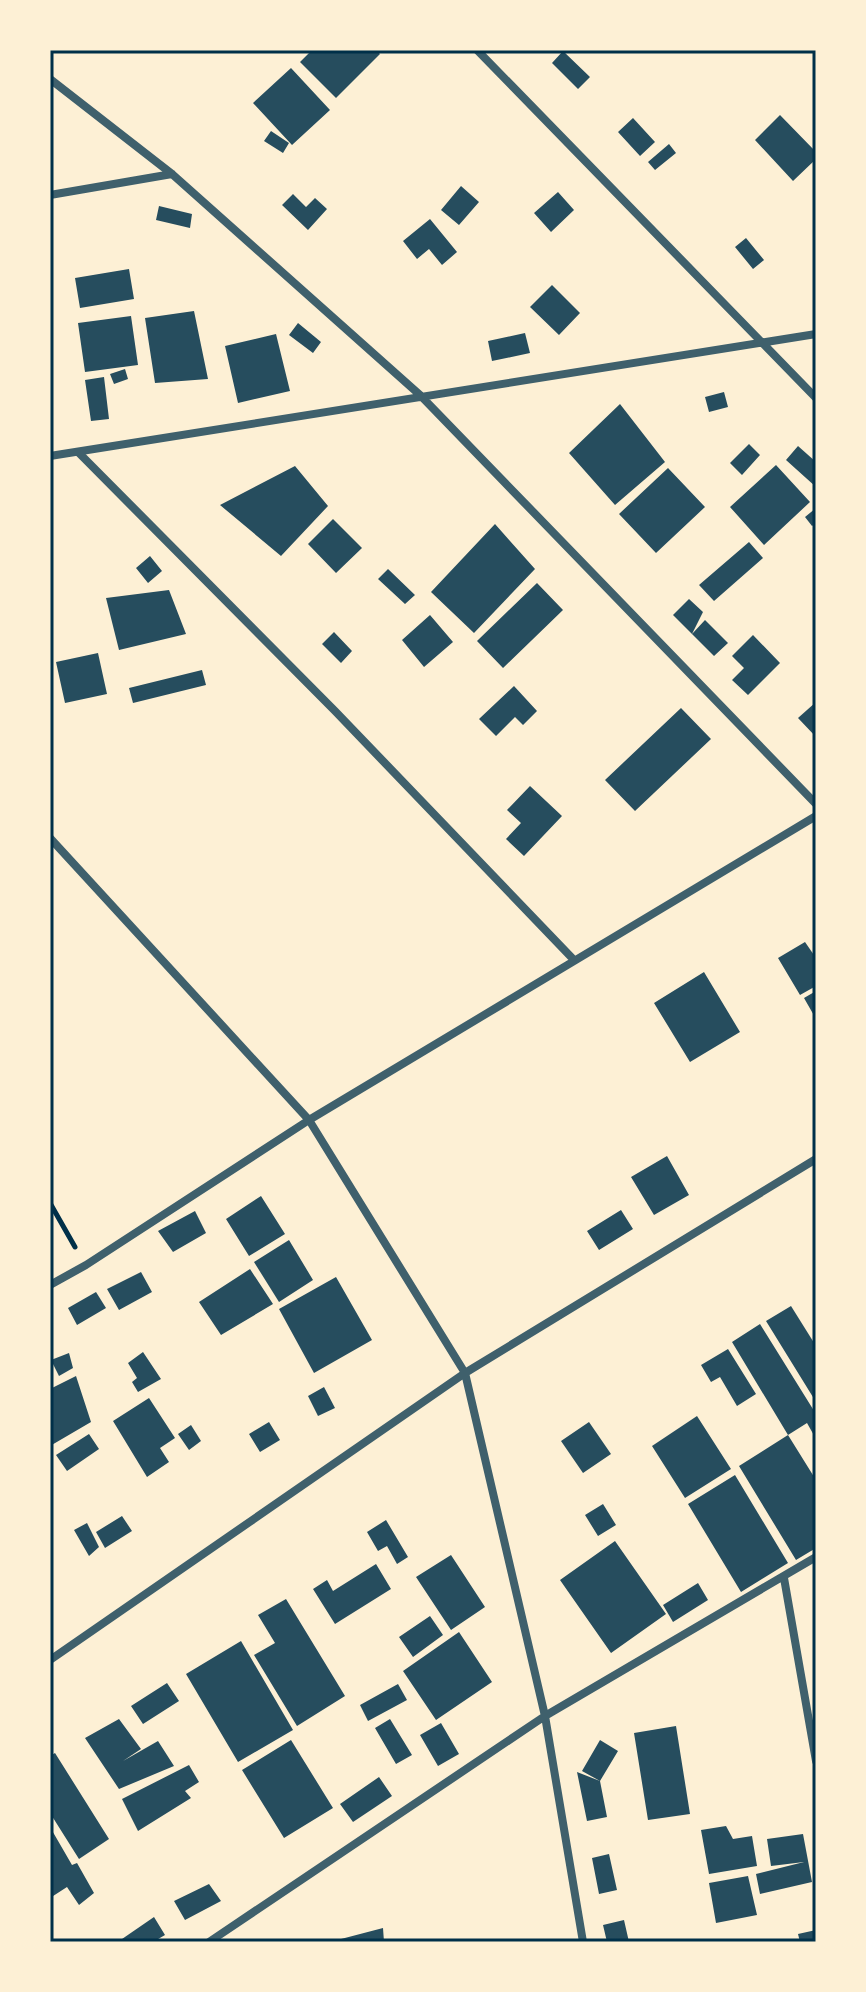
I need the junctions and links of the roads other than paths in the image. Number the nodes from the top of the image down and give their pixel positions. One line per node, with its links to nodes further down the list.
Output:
1 (477, 50): 6 (street)
2 (50, 79): 3 (street)
3 (172, 174): 4 (street); 7 (street)
4 (50, 195)
5 (816, 334): 6 (street)
6 (762, 342): 7 (street); 8 (street)
7 (420, 395): 9 (street); 11 (street)
8 (816, 398)
9 (78, 452): 10 (street); 14 (street)
10 (50, 456)
11 (816, 804)
12 (816, 816): 14 (street)
13 (50, 838): 15 (street)
14 (574, 960): 15 (street)
15 (309, 1120): 17 (street); 18 (street)
16 (816, 1159): 18 (street)
17 (50, 1285)
18 (465, 1373): 21 (street); 22 (street)
19 (816, 1557): 20 (street)
20 (784, 1578): 22 (street); 23 (street)
21 (50, 1660)
22 (545, 1716): 24 (street); 25 (street)
23 (816, 1761)
24 (209, 1942)
25 (583, 1942)

